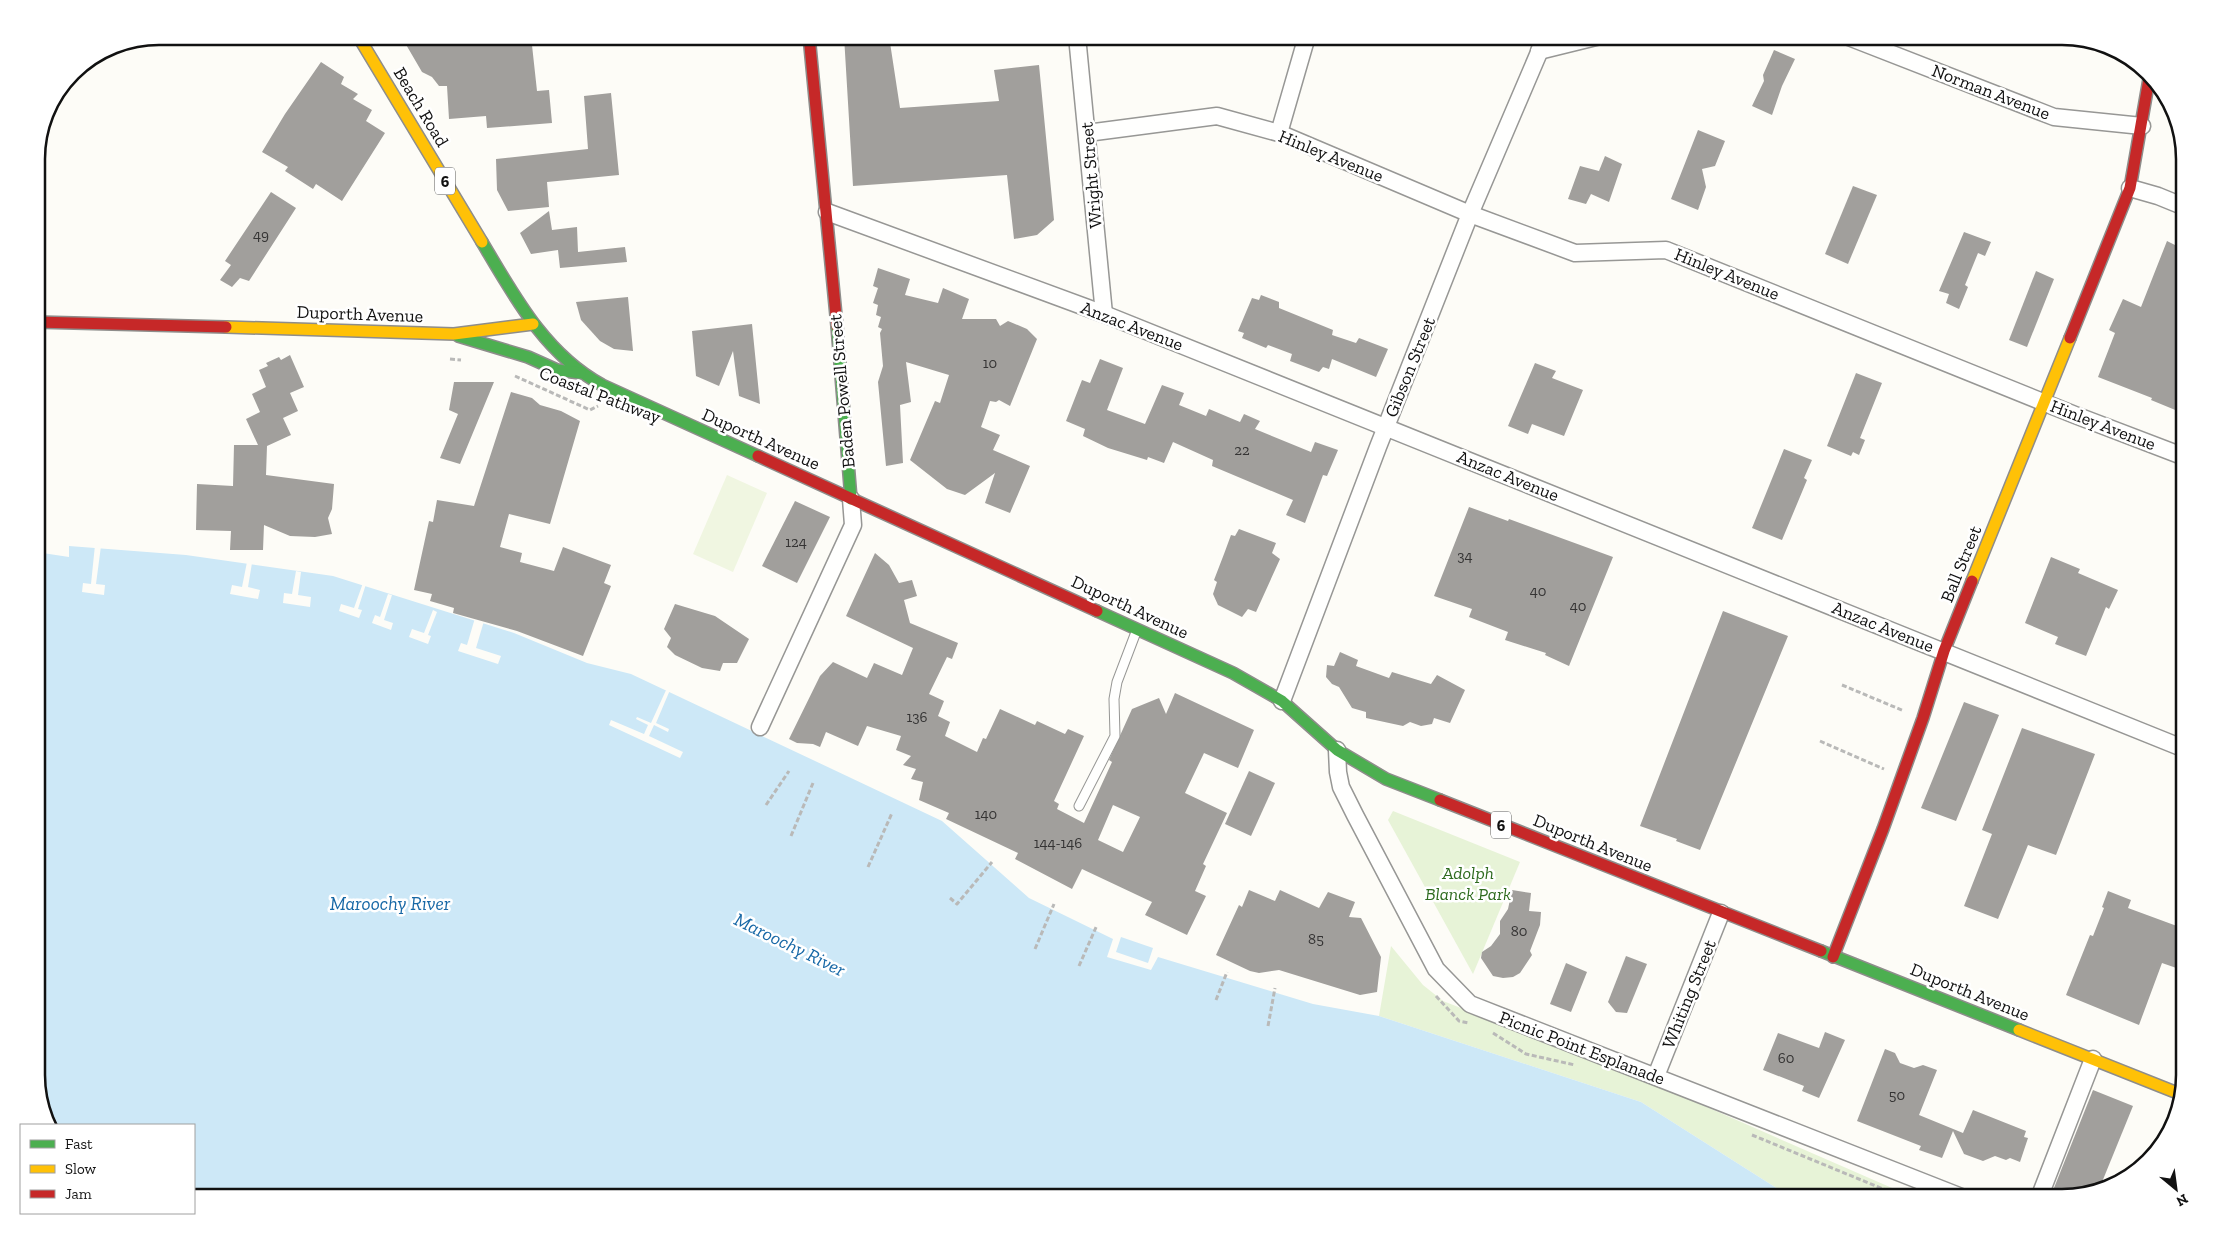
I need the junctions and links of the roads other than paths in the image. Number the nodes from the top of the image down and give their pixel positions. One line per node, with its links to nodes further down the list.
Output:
1 (363, 45): 19 (main road, Beach Road / 6)
2 (810, 45): 15 (main road, Baden Powell Street)
3 (1078, 45): 11 (street, Wright Street)
4 (1304, 45): 12 (street)
5 (1542, 45): 8 (street, Gibson Street)
6 (1563, 45): 8 (street)
7 (1869, 45): 10 (street, Norman Avenue)
8 (1539, 51): 16 (street, Gibson Street)
9 (2149, 86): 10 (main road, Ball Street)
10 (2142, 126): 13 (main road, Ball Street)
11 (1087, 133): 12 (street, Hinley Avenue); 17 (street, Wright Street)
12 (1279, 134): 16 (street, Hinley Avenue)
13 (2130, 188): 14 (street); 22 (main road, Ball Street)
14 (2176, 204)
15 (827, 212): 17 (street, Anzac Avenue); 25 (main road, Baden Powell Street)
16 (1470, 214): 22 (street, Hinley Avenue); 23 (street, Gibson Street)
17 (1104, 314): 23 (street, Anzac Avenue)
18 (45, 322): 20 (main road, Duporth Avenue)
19 (533, 324): 20 (main road, Duporth Avenue); 21 (main road, Duporth Avenue / 6)
20 (454, 334): 21 (main road)
21 (580, 373): 25 (main road, Duporth Avenue / 6)
22 (2046, 402): 24 (street, Hinley Avenue); 27 (main road, Ball Street)
23 (1386, 428): 27 (street, Anzac Avenue); 28 (street, Gibson Street)
24 (2176, 453)
25 (851, 499): 26 (main road, Duporth Avenue / 6); 29 (street, Baden Powell Street)
26 (1137, 629): 28 (main road, Duporth Avenue / 6); 32 (lane)
27 (1944, 652): 30 (street, Anzac Avenue); 34 (main road, Ball Street)
28 (1282, 701): 31 (main road, Duporth Avenue / 6)
29 (760, 727)
30 (2176, 745)
31 (1337, 750): 33 (main road, Duporth Avenue / 6); 36 (street, Picnic Point Esplanade)
32 (1079, 806)
33 (1722, 913): 34 (main road, Duporth Avenue / 6); 36 (street, Whiting Street)
34 (1833, 957): 35 (main road, Duporth Avenue / 6)
35 (2093, 1060): 37 (main road, Duporth Avenue / 6); 39 (street)
36 (1656, 1076): 38 (street, Picnic Point Esplanade)
37 (2175, 1092)
38 (1941, 1189)
39 (2043, 1189)

